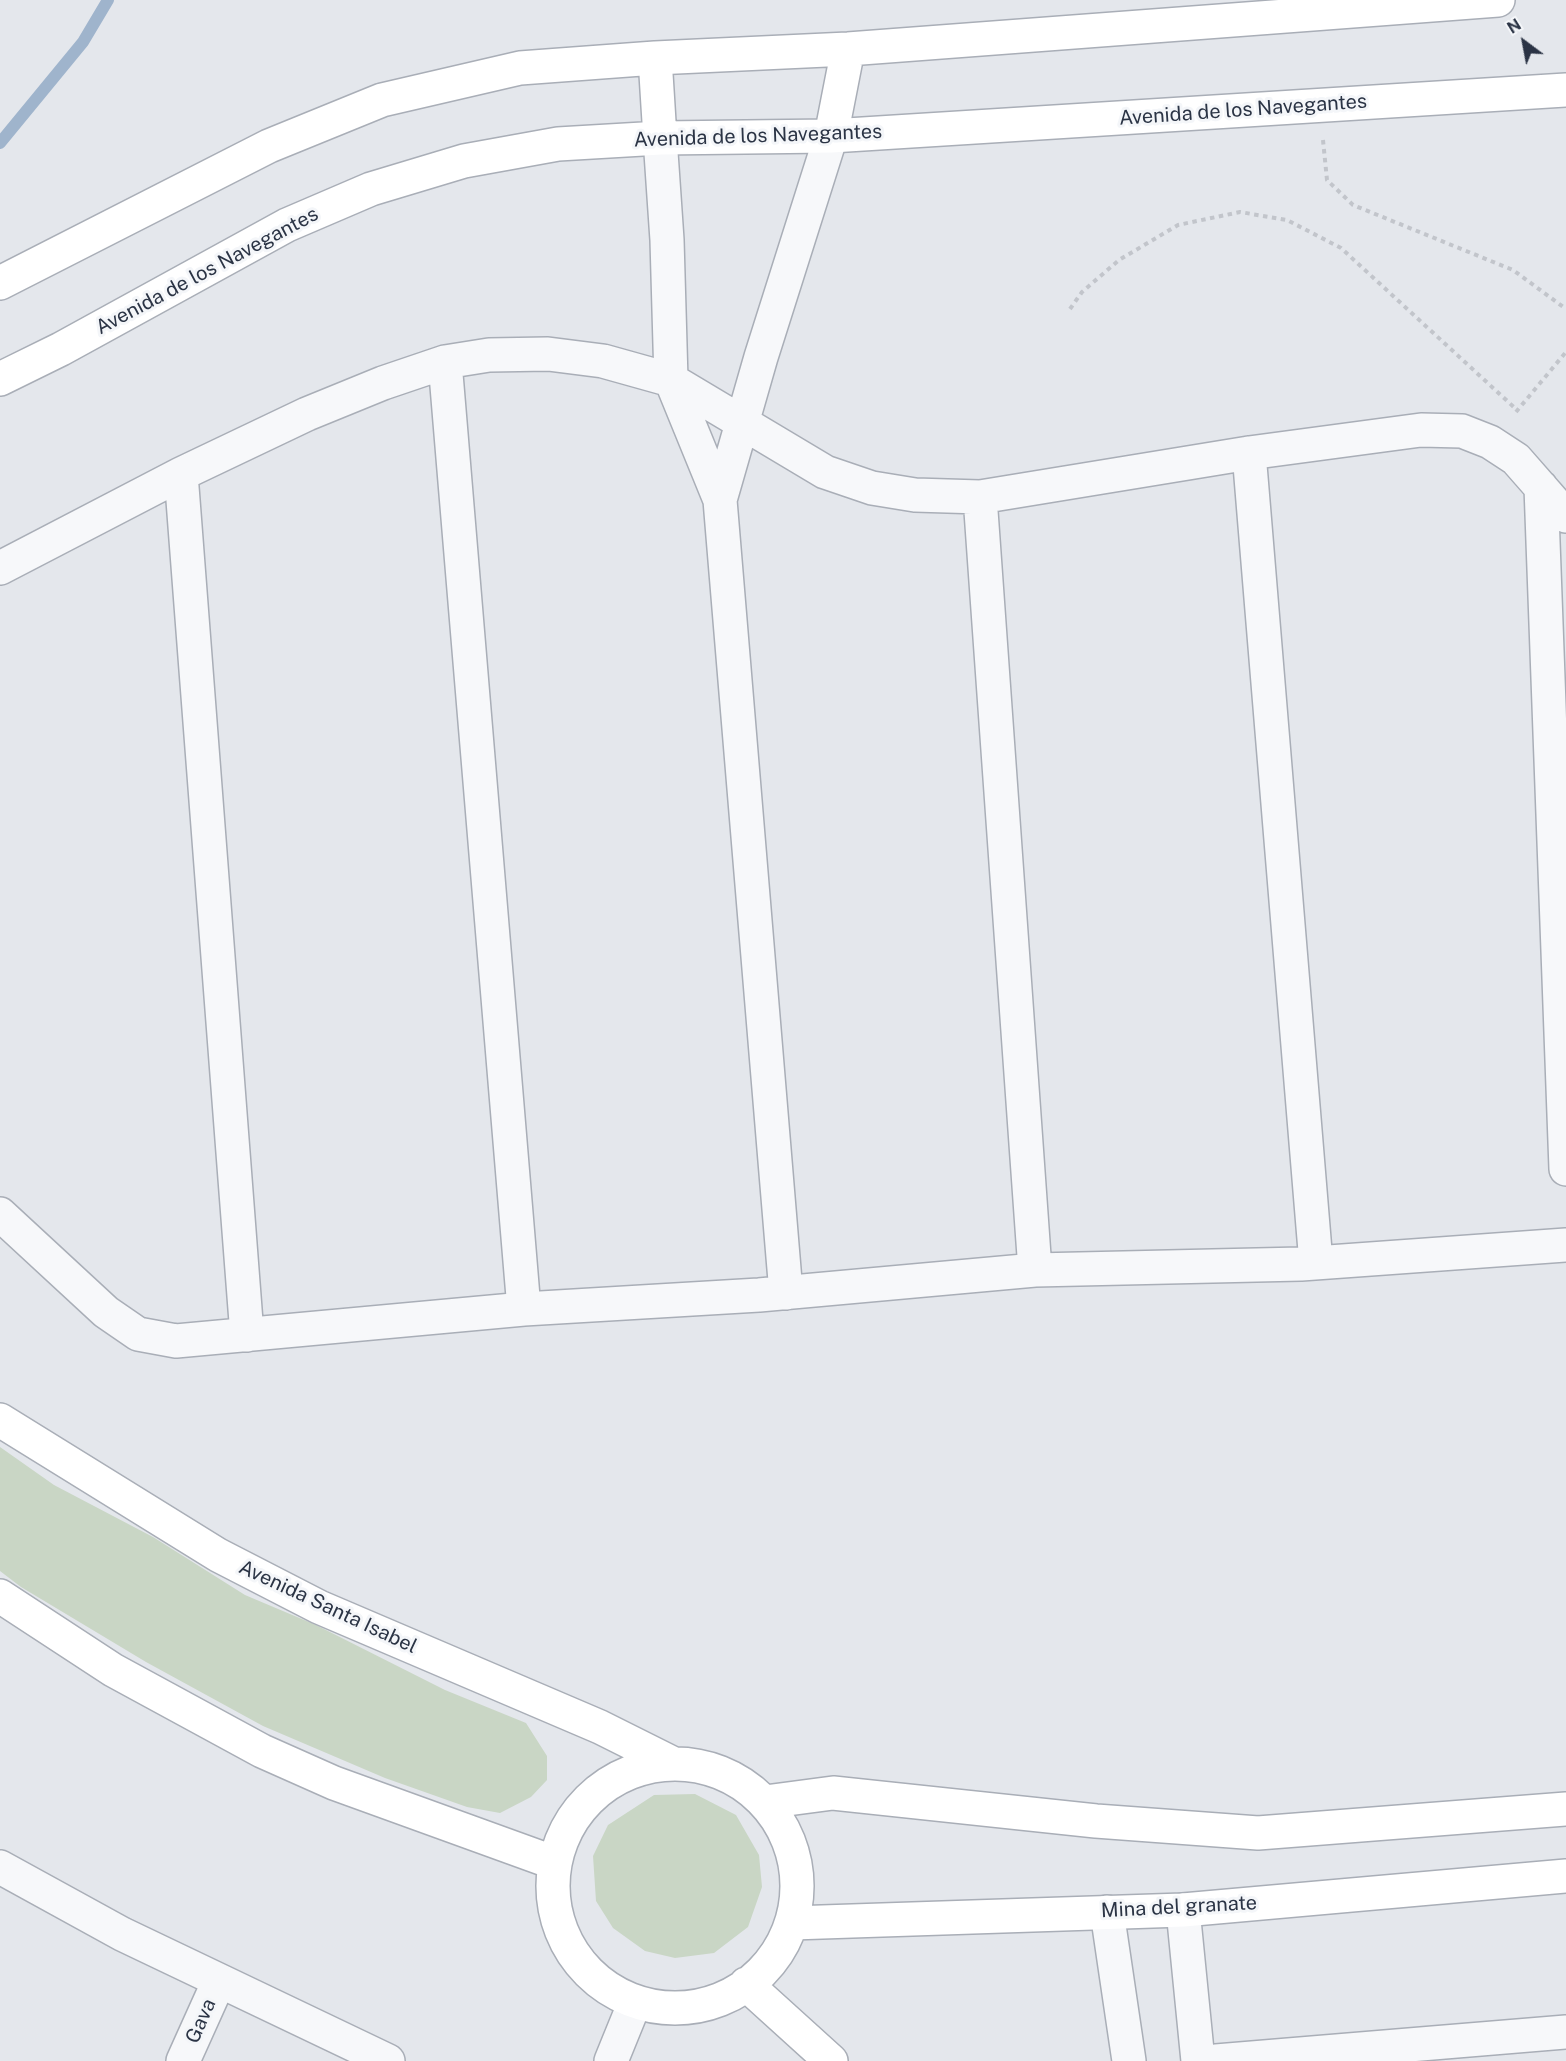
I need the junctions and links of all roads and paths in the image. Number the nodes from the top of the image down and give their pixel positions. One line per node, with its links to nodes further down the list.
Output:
1 (1498, 0): 2 (street)
2 (848, 49): 3 (street); 6 (street)
3 (655, 58): 7 (street); 8 (street)
4 (1566, 90): 5 (street, Avenida de los Navegantes)
5 (1324, 105): 6 (street, Avenida de los Navegantes); 10 (path)
6 (831, 136): 7 (street, Avenida de los Navegantes); 16 (street)
7 (660, 138): 13 (street, Avenida de los Navegantes); 14 (street)
8 (0, 283)
9 (1070, 309): 15 (path)
10 (1566, 309)
11 (1566, 352): 15 (path)
12 (445, 362): 14 (street); 19 (street); 31 (street)
13 (0, 379)
14 (671, 380): 16 (street); 22 (street)
15 (1517, 410): 17 (path)
16 (743, 425): 21 (street); 22 (street)
17 (1490, 442): 18 (street); 20 (street)
18 (1249, 453): 21 (street); 28 (street)
19 (181, 474): 24 (street); 32 (street)
20 (1541, 487): 23 (street); 25 (street)
21 (980, 497): 29 (street)
22 (720, 500): 30 (street)
23 (1566, 516)
24 (0, 568)
25 (1566, 1169)
26 (0, 1214): 32 (street)
27 (1566, 1245): 28 (street)
28 (1316, 1263): 29 (street)
29 (1035, 1270): 30 (street)
30 (786, 1293): 31 (street)
31 (524, 1309): 32 (street)
32 (247, 1335)
33 (0, 1420): 35 (street, Avenida Santa Isabel)
34 (0, 1596): 38 (street)
35 (672, 1763): 36 (street); 38 (street)
36 (765, 1802): 37 (street); 43 (street)
37 (1566, 1809)
38 (555, 1863): 46 (street)
39 (1, 1870): 44 (street)
40 (1566, 1876): 41 (street, Mina del granate)
41 (1183, 1910): 42 (street, Mina del granate); 54 (street)
42 (1107, 1912): 43 (street, Mina del granate); 53 (street)
43 (792, 1923): 45 (street)
44 (219, 1981): 49 (street, Gava); 50 (street)
45 (747, 1984): 46 (street); 52 (street)
46 (635, 2002): 51 (street)
47 (1566, 2032): 48 (street)
48 (1444, 2051): 55 (street)
49 (183, 2061)
50 (388, 2061)
51 (611, 2061)
52 (831, 2061)
53 (1129, 2061)
54 (1198, 2061)
55 (1216, 2061)

